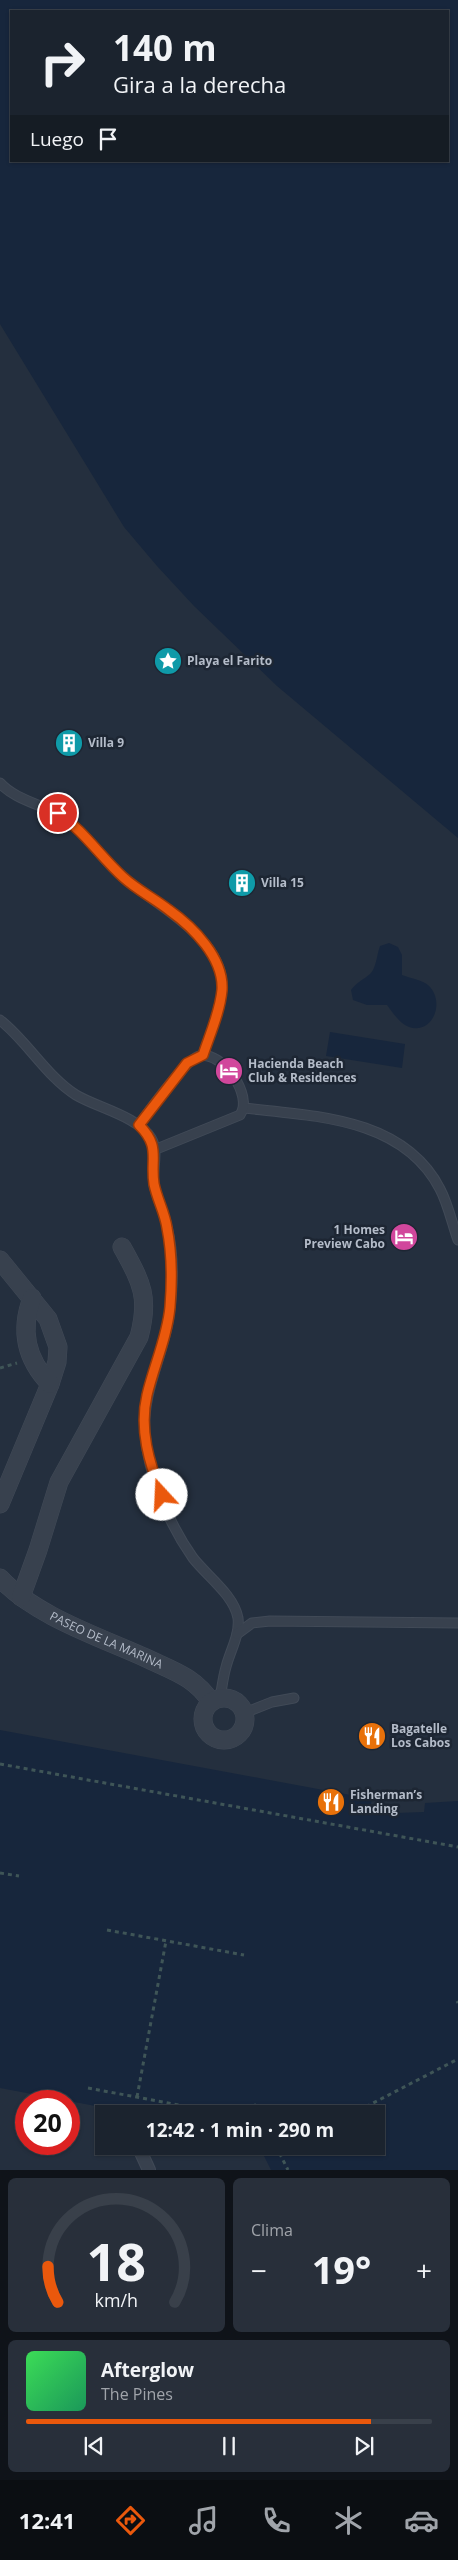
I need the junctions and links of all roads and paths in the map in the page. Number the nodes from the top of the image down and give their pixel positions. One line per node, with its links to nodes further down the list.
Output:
1 (0, 783): 3 (lane)
2 (0, 1020): 5 (lane)
3 (203, 1055): 4 (lane); 5 (lane)
4 (244, 1108): 6 (lane); 7 (lane)
5 (139, 1125): 6 (lane)
6 (154, 1150): 16 (lane)
7 (458, 1240)
8 (122, 1247): 14 (street)
9 (0, 1260): 10 (street)
10 (32, 1298): 11 (street); 11 (street)
11 (50, 1384): 12 (street)
12 (0, 1504)
13 (0, 1578): 14 (street, PASEO DE LA MARINA)
14 (21, 1597): 18 (street, PASEO DE LA MARINA)
15 (458, 1623): 16 (lane)
16 (237, 1634): 18 (lane)
17 (294, 1698): 19 (lane)
18 (216, 1700): 19 (street, PASEO DE LA MARINA); 19 (street)
19 (244, 1713)
20 (0, 1764): 21 (path)
21 (458, 1847)
22 (0, 1873): 23 (path)
23 (19, 1876)
24 (107, 1930): 25 (path)
25 (166, 1941): 26 (path); 29 (path)
26 (244, 1956)
27 (458, 2059): 31 (path)
28 (88, 2088): 29 (path)
29 (137, 2098): 30 (path)
30 (178, 2105)
31 (369, 2105)
32 (142, 2155): 34 (street)
33 (280, 2155): 35 (path)
34 (149, 2170)
35 (288, 2170)

